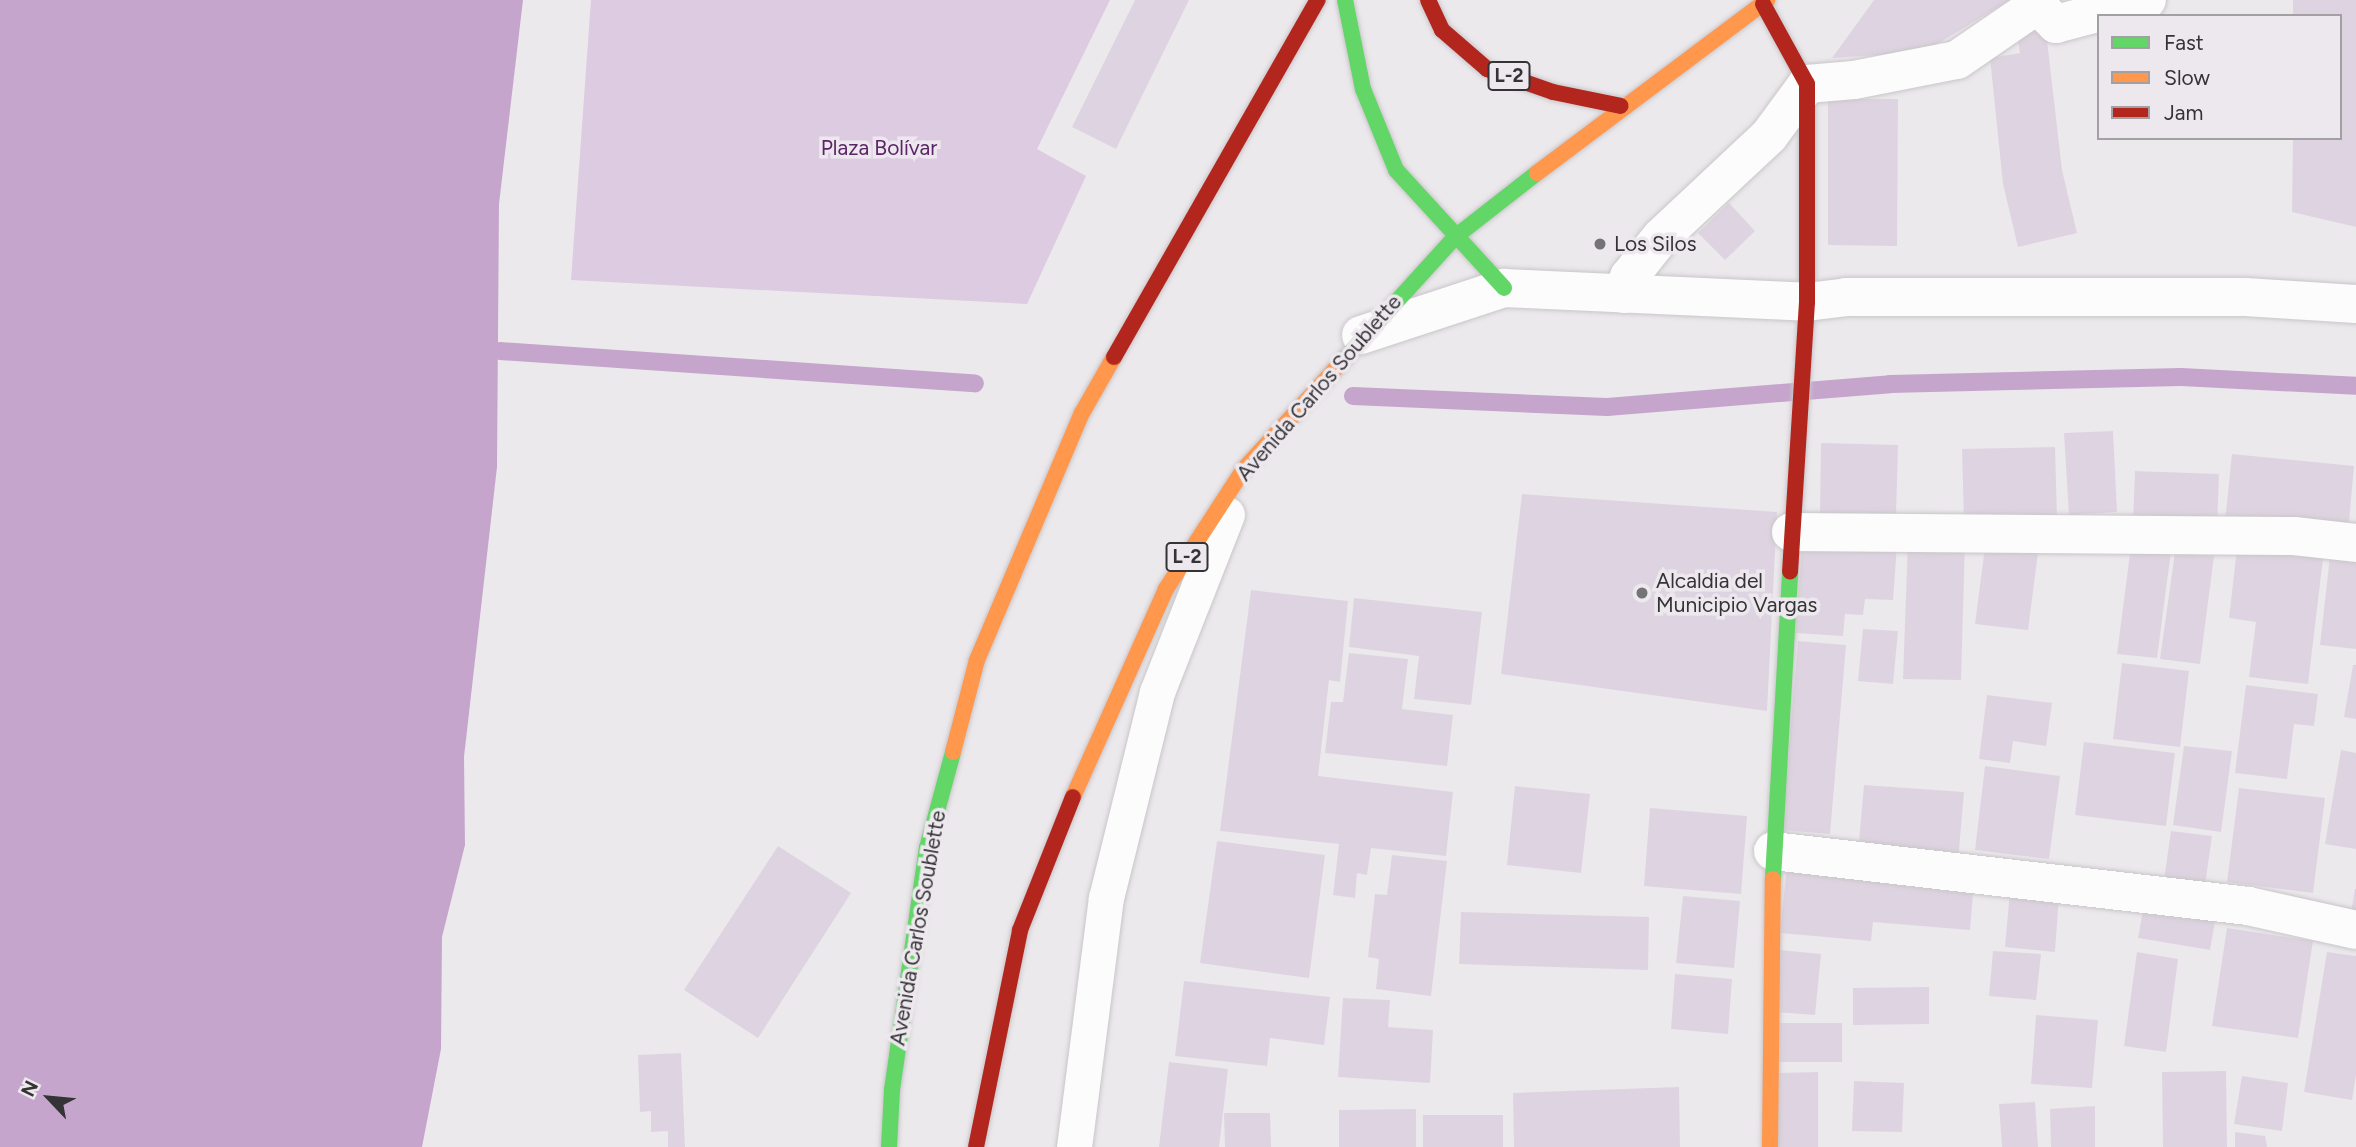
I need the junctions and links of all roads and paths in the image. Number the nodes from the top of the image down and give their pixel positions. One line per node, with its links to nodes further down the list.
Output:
1 (1318, 0): 19 (main road, Avenida Carlos Soublette)
2 (1345, 0): 8 (main road)
3 (1428, 0): 7 (main road, L-2)
4 (2147, 0): 6 (street)
5 (1765, 2): 6 (main road); 7 (main road, Avenida Carlos Soublette / L-2)
6 (1807, 83): 10 (street); 11 (main road)
7 (1621, 106): 8 (main road, Avenida Carlos Soublette / L-2)
8 (1455, 237): 9 (main road); 13 (main road, Avenida Carlos Soublette / L-2)
9 (1504, 288): 10 (street); 13 (street)
10 (1624, 294): 11 (street)
11 (1807, 302): 12 (street); 15 (main road)
12 (2356, 304)
13 (1362, 335): 14 (main road, Avenida Carlos Soublette / L-2)
14 (1244, 469): 20 (main road, Avenida Carlos Soublette / L-2); 21 (lane)
15 (1791, 532): 16 (street); 17 (main road)
16 (2356, 543)
17 (1773, 851): 18 (street); 22 (main road)
18 (2356, 930)
19 (889, 1147)
20 (976, 1147)
21 (1074, 1147)
22 (1769, 1147)

